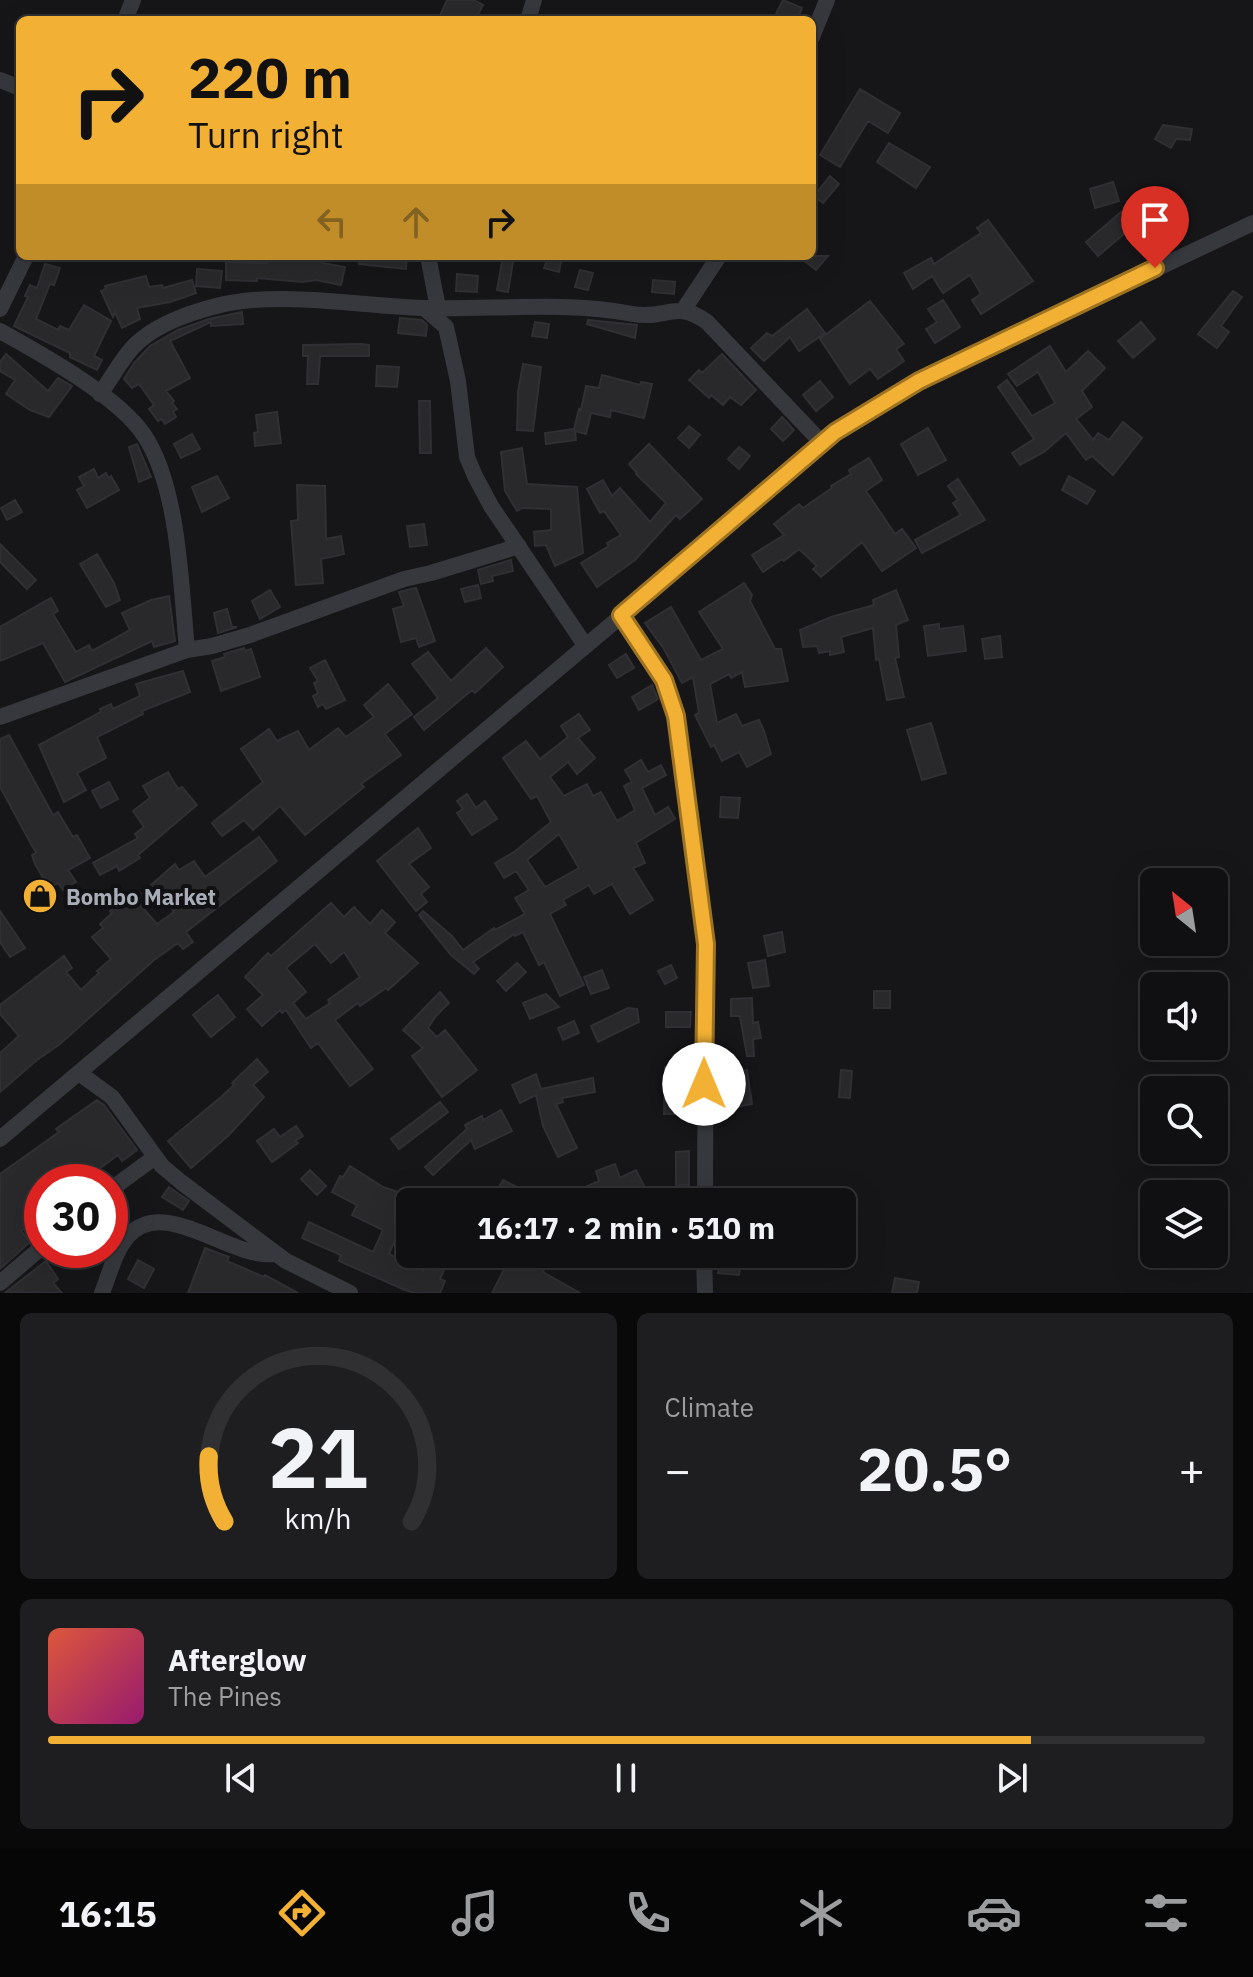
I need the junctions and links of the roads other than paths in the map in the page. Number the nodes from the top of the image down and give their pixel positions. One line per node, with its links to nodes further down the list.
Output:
1 (827, 0): 2 (street)
2 (816, 27)
3 (1253, 223): 15 (street)
4 (23, 260): 7 (street)
5 (428, 260): 9 (street)
6 (716, 260): 11 (street)
7 (6, 283): 10 (street)
8 (462, 307): 9 (street); 11 (street); 12 (street)
9 (431, 308): 12 (street); 14 (street)
10 (0, 309)
11 (684, 309): 15 (street)
12 (446, 327): 16 (street)
13 (0, 331): 14 (street)
14 (100, 394): 19 (street)
15 (822, 443): 17 (street)
16 (519, 546): 18 (street); 19 (street)
17 (621, 615): 18 (street); 25 (street)
18 (585, 645): 21 (street)
19 (187, 650): 20 (street)
20 (0, 717)
21 (79, 1073): 22 (street); 23 (street)
22 (0, 1139)
23 (155, 1157): 24 (street); 26 (street)
24 (128, 1177)
25 (705, 1188)
26 (274, 1254): 30 (street); 31 (street)
27 (24, 1262): 29 (street)
28 (704, 1268): 32 (street)
29 (0, 1283)
30 (102, 1293)
31 (350, 1293)
32 (705, 1293)

